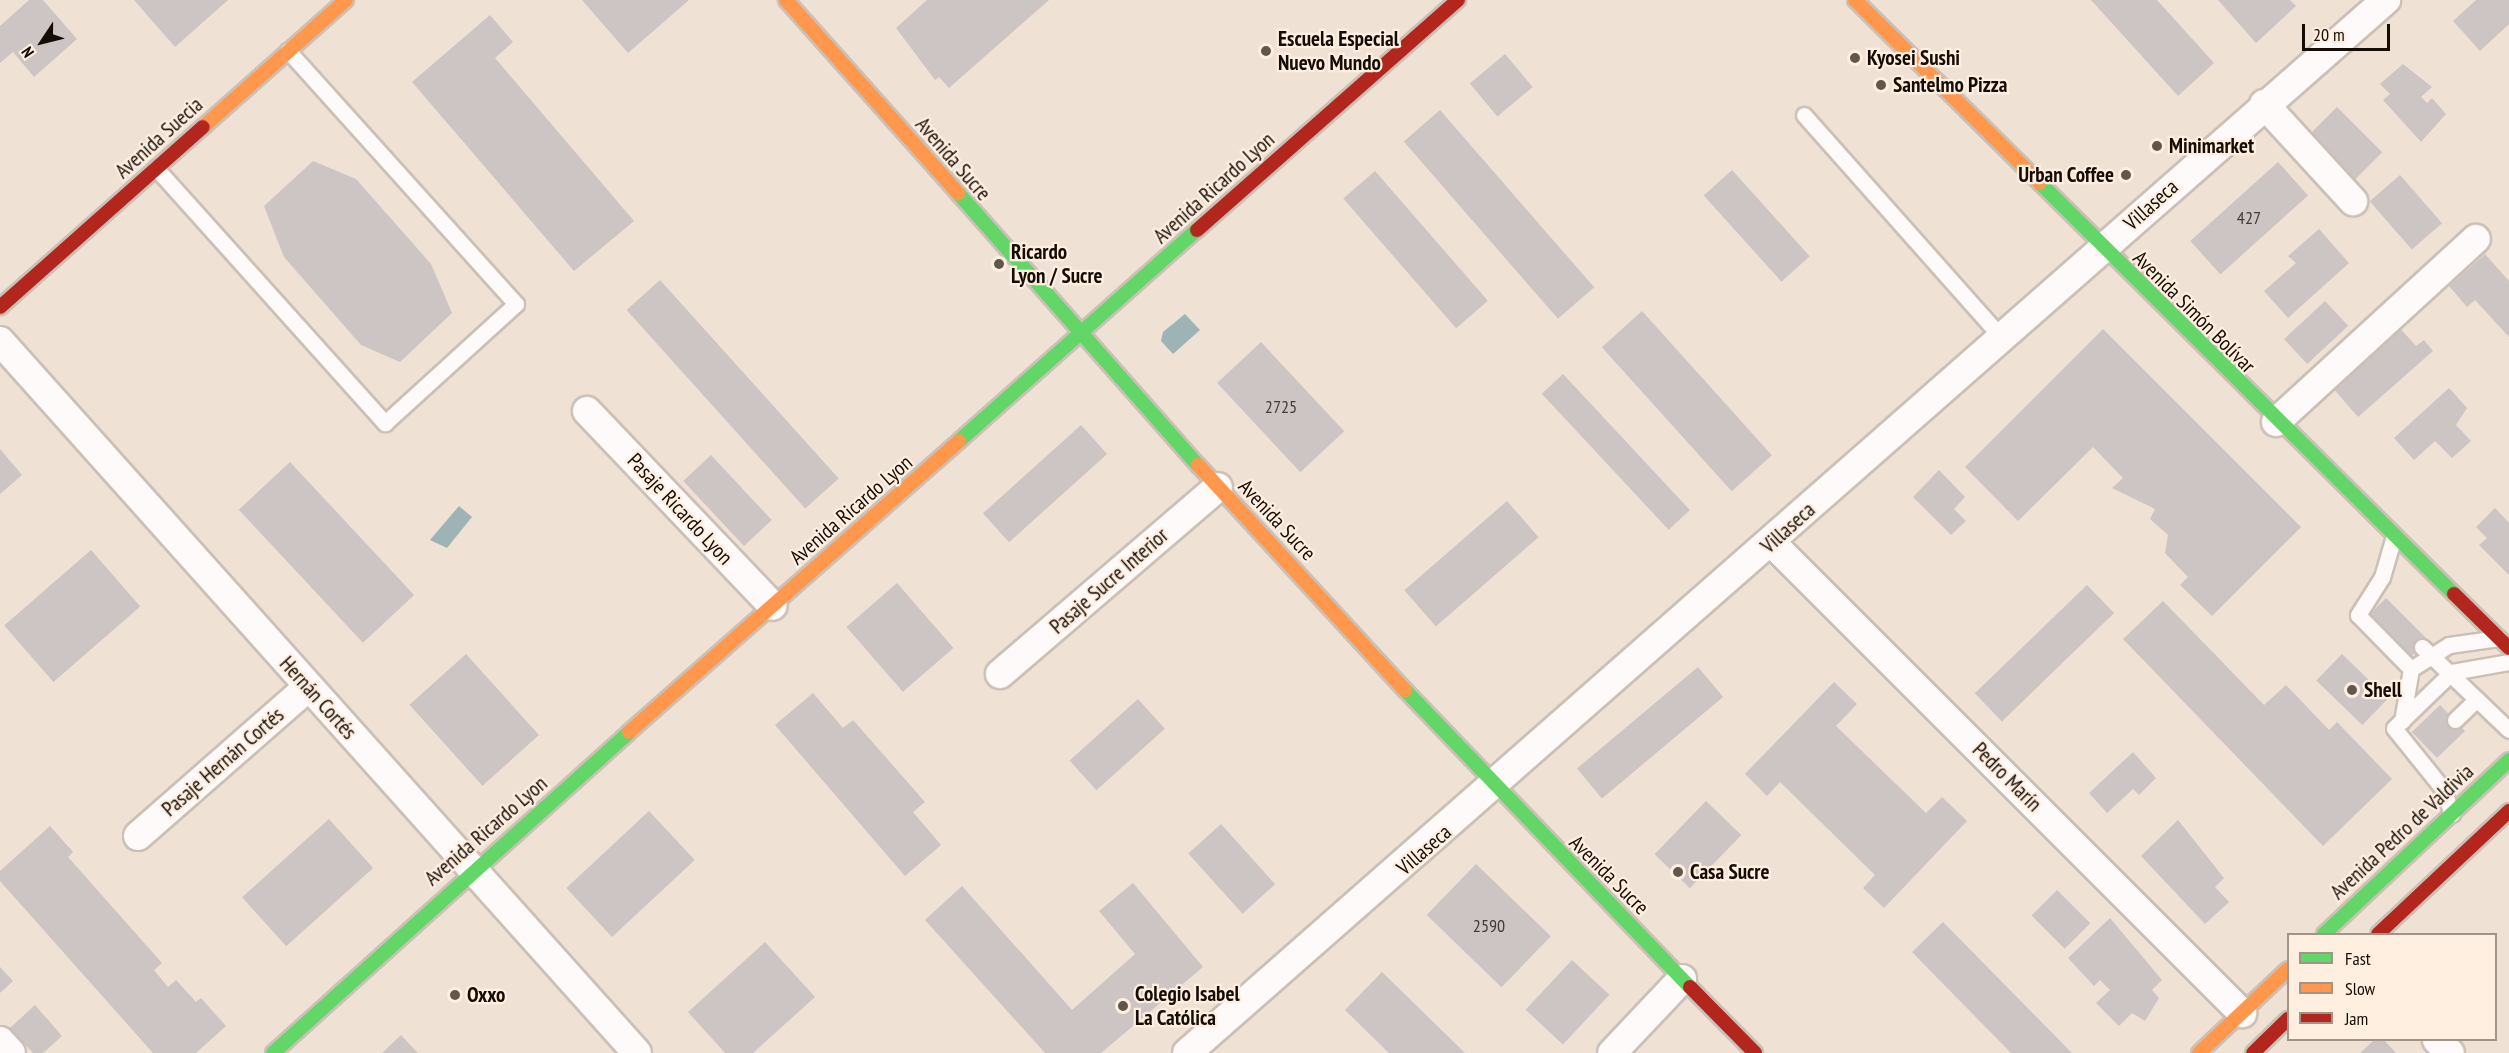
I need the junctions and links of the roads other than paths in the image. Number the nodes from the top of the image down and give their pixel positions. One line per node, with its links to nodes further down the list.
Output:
1 (346, 0): 6 (street, Avenida Suecia)
2 (786, 0): 14 (street, Avenida Sucre)
3 (1458, 0): 14 (street, Avenida Ricardo Lyon)
4 (1855, 0): 12 (street, Avenida Simón Bolívar)
5 (2386, 0): 7 (street, Villaseca)
6 (288, 51): 9 (street, Avenida Suecia); 9 (lane)
7 (2264, 104): 10 (street); 12 (street, Villaseca)
8 (1804, 115): 15 (lane)
9 (156, 168): 13 (street, Avenida Suecia)
10 (2353, 201)
11 (2476, 239): 18 (street)
12 (2101, 250): 15 (street, Villaseca); 18 (street, Avenida Simón Bolívar)
13 (0, 307)
14 (1081, 335): 19 (street, Avenida Sucre); 22 (street, Avenida Ricardo Lyon)
15 (2001, 337): 21 (street, Villaseca)
16 (0, 341): 29 (street, Hernán Cortés)
17 (587, 411): 22 (street, Pasaje Ricardo Lyon)
18 (2276, 422): 20 (street, Avenida Simón Bolívar)
19 (1218, 487): 28 (street, Pasaje Sucre Interior); 35 (street, Avenida Sucre)
20 (2394, 536): 23 (street, Avenida Simón Bolívar); 26 (lane)
21 (1772, 543): 35 (street, Villaseca); 44 (street, Pedro Marín)
22 (773, 606): 39 (street, Avenida Ricardo Lyon)
23 (2504, 643): 24 (lane)
24 (2426, 650): 26 (lane); 27 (lane)
25 (2509, 662): 27 (lane)
26 (2411, 669): 32 (lane)
27 (2452, 672): 30 (lane); 32 (lane)
28 (1000, 674)
29 (308, 687): 38 (street, Pasaje Hernán Cortés); 39 (street, Hernán Cortés)
30 (2477, 699): 31 (lane); 33 (lane)
31 (2455, 720)
32 (2402, 721): 37 (lane)
33 (2509, 730)
34 (2509, 760): 37 (street, Avenida Pedro de Valdivia)
35 (1495, 788): 43 (street, Avenida Sucre); 48 (street, Villaseca)
36 (2509, 811): 41 (street)
37 (2452, 814): 40 (street, Avenida Pedro de Valdivia)
38 (138, 836)
39 (471, 872): 50 (street, Avenida Ricardo Lyon); 51 (street, Hernán Cortés)
40 (2325, 933)
41 (2380, 933)
42 (2287, 971): 44 (street)
43 (1682, 979): 52 (street); 53 (street, Avenida Sucre)
44 (2242, 1013): 54 (street)
45 (2287, 1021): 55 (street)
46 (0, 1041): 49 (street)
47 (2438, 1041): 56 (street)
48 (1196, 1050)
49 (11, 1053)
50 (273, 1053)
51 (637, 1053)
52 (1612, 1053)
53 (1755, 1053)
54 (2199, 1053)
55 (2253, 1053)
56 (2450, 1053)

